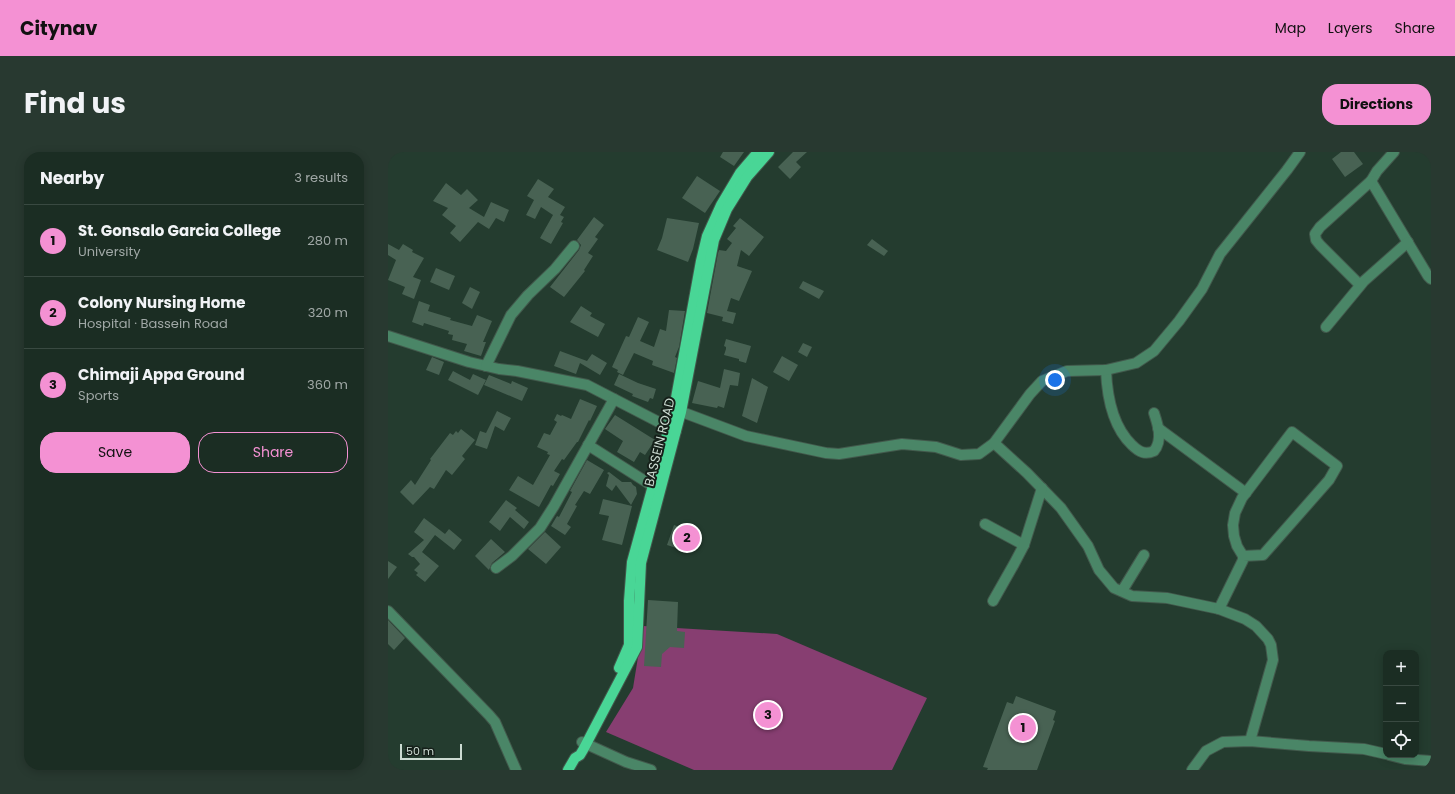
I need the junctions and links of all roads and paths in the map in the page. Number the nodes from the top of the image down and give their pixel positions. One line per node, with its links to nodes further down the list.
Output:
1 (758, 152): 15 (main road, BASSEIN ROAD)
2 (770, 152): 15 (main road, BASSEIN ROAD)
3 (1300, 152): 13 (street)
4 (1394, 152): 5 (street)
5 (1371, 181): 6 (street); 9 (street)
6 (1408, 242): 8 (street); 9 (street)
7 (574, 246): 12 (street)
8 (1431, 279)
9 (1360, 285): 10 (street)
10 (1326, 327)
11 (388, 336): 12 (street)
12 (486, 366): 14 (street)
13 (1106, 370): 17 (street); 19 (street)
14 (614, 399): 18 (street); 20 (street)
15 (677, 410): 18 (main road, BASSEIN ROAD); 19 (street)
16 (1154, 413): 17 (street)
17 (1158, 428): 23 (street)
18 (672, 429): 21 (main road, BASSEIN ROAD)
19 (994, 443): 22 (street)
20 (588, 445): 21 (street); 28 (street)
21 (657, 488): 34 (main road, BASSEIN ROAD)
22 (1042, 488): 25 (street); 29 (street)
23 (1246, 493): 27 (street); 27 (street)
24 (985, 524): 25 (street)
25 (1024, 545): 30 (street)
26 (1144, 554): 29 (street)
27 (1243, 556): 31 (street)
28 (496, 568)
29 (1122, 591): 31 (street)
30 (993, 600)
31 (1218, 609): 33 (street)
32 (388, 611): 39 (street)
33 (1250, 741): 35 (street); 43 (street)
34 (582, 746): 38 (street); 40 (main road, BASSEIN ROAD); 41 (street)
35 (1383, 754)
36 (1400, 758): 37 (street)
37 (1431, 761)
38 (640, 768): 42 (street)
39 (516, 770)
40 (568, 770)
41 (628, 770)
42 (651, 770)
43 (1192, 770)

